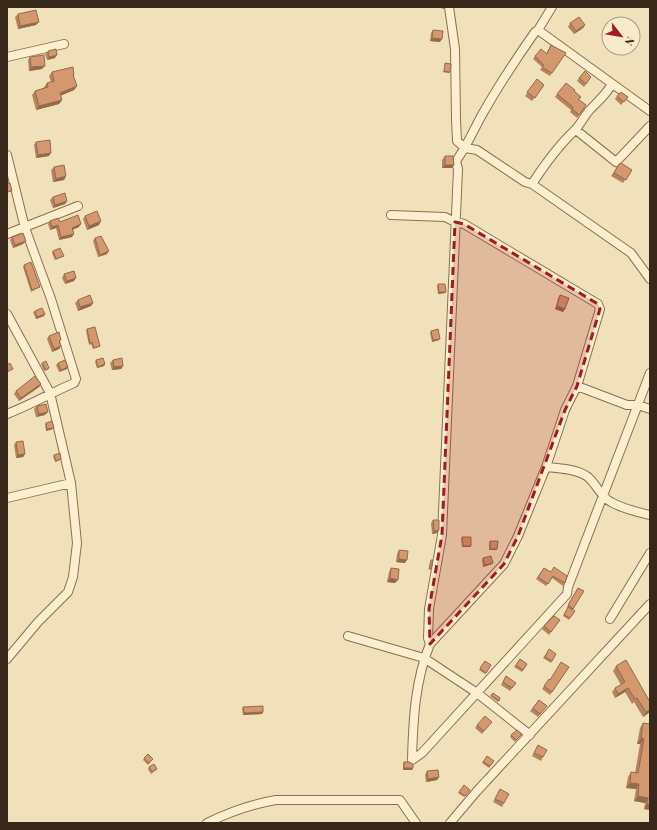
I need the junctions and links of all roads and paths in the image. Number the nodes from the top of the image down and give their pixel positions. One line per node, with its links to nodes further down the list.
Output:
1 (449, 7): 10 (street)
2 (552, 7): 3 (street)
3 (538, 30): 6 (street); 10 (street)
4 (64, 44): 5 (street)
5 (7, 57)
6 (612, 84): 7 (street); 9 (street)
7 (650, 111)
8 (650, 126): 9 (street)
9 (576, 130): 12 (street)
10 (465, 148): 12 (street); 15 (street)
11 (7, 154): 16 (street)
12 (532, 184): 18 (street)
13 (78, 206): 16 (street)
14 (391, 215): 15 (street)
15 (455, 222): 21 (street); 35 (street)
16 (25, 228): 17 (street); 22 (street)
17 (7, 234)
18 (650, 279)
19 (7, 314): 22 (street)
20 (650, 373): 23 (street)
21 (578, 386): 23 (street); 26 (street)
22 (50, 393): 25 (street); 27 (street)
23 (638, 406): 24 (street); 28 (street)
24 (650, 409)
25 (7, 413)
26 (546, 467): 28 (street); 35 (street)
27 (71, 483): 29 (street); 37 (street)
28 (602, 495): 30 (street); 38 (street)
29 (7, 498)
30 (650, 515)
31 (650, 553): 33 (street)
32 (650, 604): 39 (street)
33 (610, 619)
34 (348, 636): 36 (street)
35 (430, 644): 36 (street)
36 (424, 658): 38 (street); 38 (street)
37 (7, 659)
38 (477, 693): 39 (street)
39 (530, 735): 42 (street)
40 (207, 823): 41 (street)
41 (416, 823)
42 (450, 823)

